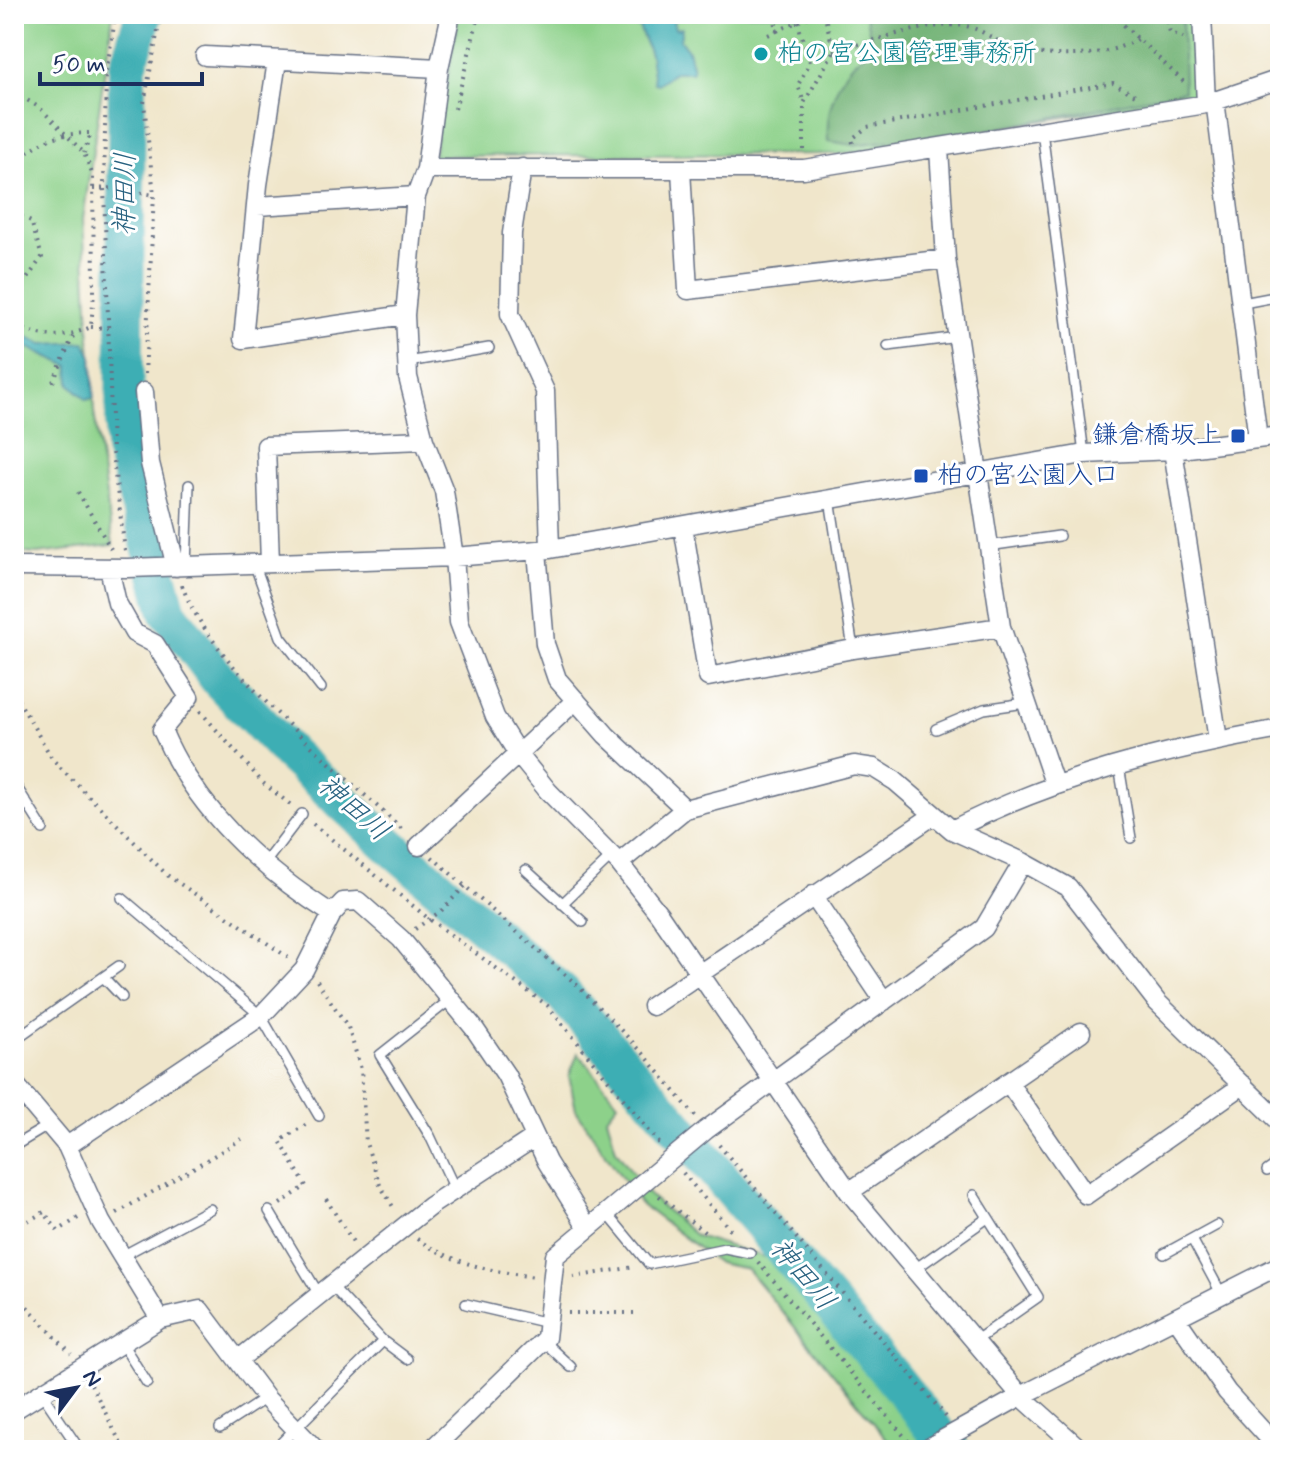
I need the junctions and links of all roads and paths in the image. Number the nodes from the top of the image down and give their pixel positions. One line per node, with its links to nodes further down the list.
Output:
1 (116, 14): 31 (path)
2 (161, 14): 42 (path)
3 (451, 14): 22 (street)
4 (774, 14): 13 (path)
5 (815, 14): 11 (path)
6 (824, 14): 15 (path)
7 (957, 14): 12 (path)
8 (1112, 14): 17 (path)
9 (1165, 14): 16 (path)
10 (1202, 14): 16 (street)
11 (796, 17): 13 (path); 18 (path)
12 (968, 26): 17 (path); 19 (path)
13 (777, 31): 14 (path)
14 (768, 35)
15 (830, 38): 18 (path); 19 (path)
16 (1203, 38): 25 (street)
17 (1137, 39): 25 (path)
18 (806, 45): 26 (path)
19 (834, 51): 26 (path)
20 (205, 56): 21 (street)
21 (277, 61): 22 (street); 44 (street)
22 (439, 68): 37 (street)
23 (1280, 79): 25 (street)
24 (14, 92): 30 (path)
25 (1210, 102): 27 (street); 49 (street)
26 (804, 103): 38 (path)
27 (1156, 112): 28 (street); 35 (path)
28 (1042, 131): 32 (street); 65 (lane)
29 (91, 133): 30 (path); 31 (path); 33 (path)
30 (64, 134): 33 (path); 34 (path)
31 (105, 134): 40 (path)
32 (939, 149): 35 (street); 46 (street)
33 (84, 153): 41 (path)
34 (14, 161)
35 (856, 162): 38 (street)
36 (522, 168): 37 (street); 39 (street); 73 (street)
37 (426, 169): 43 (street)
38 (804, 169): 39 (street)
39 (681, 170): 46 (street)
40 (104, 188): 41 (path); 42 (path); 53 (path)
41 (93, 189): 52 (path)
42 (154, 195): 60 (path)
43 (416, 196): 44 (street); 50 (street)
44 (257, 206): 50 (street)
45 (14, 213): 48 (path)
46 (946, 259): 55 (street)
47 (1280, 296): 49 (lane)
48 (14, 298)
49 (1243, 303): 62 (street)
50 (405, 315): 58 (street)
51 (14, 325): 54 (path)
52 (91, 327): 53 (path); 54 (path)
53 (108, 328): 78 (path)
54 (74, 334): 59 (path)
55 (958, 337): 56 (lane); 66 (street)
56 (888, 346)
57 (489, 348): 58 (lane)
58 (408, 362): 63 (street)
59 (53, 382)
60 (144, 392): 77 (street)
61 (1280, 436): 62 (street)
62 (1258, 439): 64 (street)
63 (424, 440): 74 (street); 75 (street)
64 (1173, 450): 65 (street); 88 (street)
65 (1084, 454): 66 (street)
66 (976, 473): 69 (street); 72 (street)
67 (189, 485): 77 (lane)
68 (78, 492): 78 (path)
69 (830, 499): 70 (street); 80 (lane)
70 (683, 526): 73 (street); 80 (street)
71 (1059, 536): 72 (lane)
72 (988, 546): 79 (street)
73 (544, 550): 74 (street); 84 (street)
74 (454, 557): 75 (street); 89 (street)
75 (262, 563): 77 (street); 81 (lane)
76 (14, 567): 78 (street)
77 (177, 567): 78 (street)
78 (123, 568): 83 (street)
79 (1001, 627): 80 (street); 85 (street)
80 (853, 649)
81 (321, 688)
82 (14, 693): 113 (path)
83 (189, 697): 94 (path); 102 (street)
84 (576, 700): 89 (street); 93 (street)
85 (1025, 703): 86 (lane); 92 (street)
86 (936, 729)
87 (1280, 729): 88 (street)
88 (1218, 740): 90 (street)
89 (518, 754): 99 (street); 100 (street)
90 (1119, 766): 92 (street); 98 (lane)
91 (14, 783): 96 (lane)
92 (1054, 783): 97 (street)
93 (685, 809): 95 (street); 100 (street)
94 (302, 814): 102 (lane); 109 (path)
95 (934, 815): 97 (street); 105 (street)
96 (43, 829)
97 (952, 830): 101 (street)
98 (1131, 838)
99 (419, 846)
100 (616, 860): 107 (lane); 114 (street)
101 (1023, 862): 118 (street); 126 (street)
102 (264, 864): 108 (street)
103 (526, 870): 107 (lane)
104 (465, 886): 109 (path)
105 (813, 895): 114 (street); 118 (street)
106 (122, 898): 120 (lane)
107 (562, 904): 110 (lane)
108 (332, 914): 111 (street); 113 (street)
109 (429, 919): 111 (path); 135 (path)
110 (583, 922)
111 (401, 939): 117 (street)
112 (119, 966): 115 (lane)
113 (304, 970): 120 (street); 149 (path)
114 (700, 974): 119 (street); 123 (street)
115 (104, 978): 116 (lane); 122 (lane)
116 (122, 997)
117 (451, 999): 131 (street); 139 (lane)
118 (884, 1001): 123 (street)
119 (652, 1006)
120 (261, 1016): 127 (lane); 134 (street)
121 (1081, 1032): 124 (street)
122 (14, 1040)
123 (773, 1080): 130 (street); 140 (street)
124 (1008, 1082): 126 (street); 140 (street)
125 (14, 1083): 129 (street)
126 (1243, 1085): 128 (street)
127 (319, 1116): 144 (path)
128 (1280, 1122)
129 (49, 1125): 133 (lane); 134 (street)
130 (704, 1132): 135 (street); 182 (path)
131 (535, 1137): 139 (street); 150 (street)
132 (242, 1139): 146 (path)
133 (14, 1146)
134 (67, 1146): 146 (street)
135 (674, 1156): 138 (street); 154 (path)
136 (1280, 1162): 137 (lane)
137 (1267, 1171)
138 (643, 1182): 145 (street); 152 (path)
139 (455, 1189): 149 (street)
140 (849, 1192): 160 (street)
141 (974, 1195): 147 (lane)
142 (326, 1199): 157 (path)
143 (210, 1209): 156 (lane)
144 (269, 1211): 162 (lane)
145 (606, 1212): 150 (street); 158 (lane)
146 (97, 1215): 151 (path); 156 (street)
147 (986, 1219): 160 (lane); 170 (lane)
148 (1217, 1225): 153 (lane)
149 (405, 1228): 157 (street); 161 (path)
150 (588, 1228): 161 (street)
151 (14, 1229)
152 (711, 1236)
153 (1192, 1239): 155 (lane); 163 (lane)
154 (750, 1253): 158 (lane); 187 (path)
155 (1164, 1254)
156 (122, 1256): 167 (street)
157 (365, 1260): 162 (street)
158 (649, 1264): 161 (path)
159 (1280, 1265): 163 (street)
160 (915, 1269): 170 (street)
161 (551, 1279): 168 (street)
162 (326, 1291): 169 (lane); 173 (street)
163 (1222, 1295): 166 (street)
164 (466, 1304): 168 (lane)
165 (634, 1313): 168 (path)
166 (1176, 1318): 177 (street); 190 (street)
167 (160, 1319): 171 (street); 173 (street)
168 (546, 1326): 174 (lane); 186 (street)
169 (383, 1341): 172 (lane); 181 (lane)
170 (975, 1341): 177 (street)
171 (121, 1342): 175 (lane); 176 (street)
172 (407, 1359)
173 (238, 1360): 178 (street)
174 (571, 1367)
175 (147, 1383)
176 (40, 1391): 179 (street); 183 (lane)
177 (1021, 1396): 182 (street); 189 (street)
178 (266, 1398): 180 (lane); 181 (street)
179 (16, 1404)
180 (220, 1428)
181 (295, 1431): 184 (lane); 185 (street)
182 (956, 1432): 188 (street)
183 (80, 1450)
184 (274, 1450)
185 (316, 1450)
186 (431, 1450)
187 (916, 1450)
188 (924, 1450)
189 (1081, 1450)
190 (1280, 1450)

